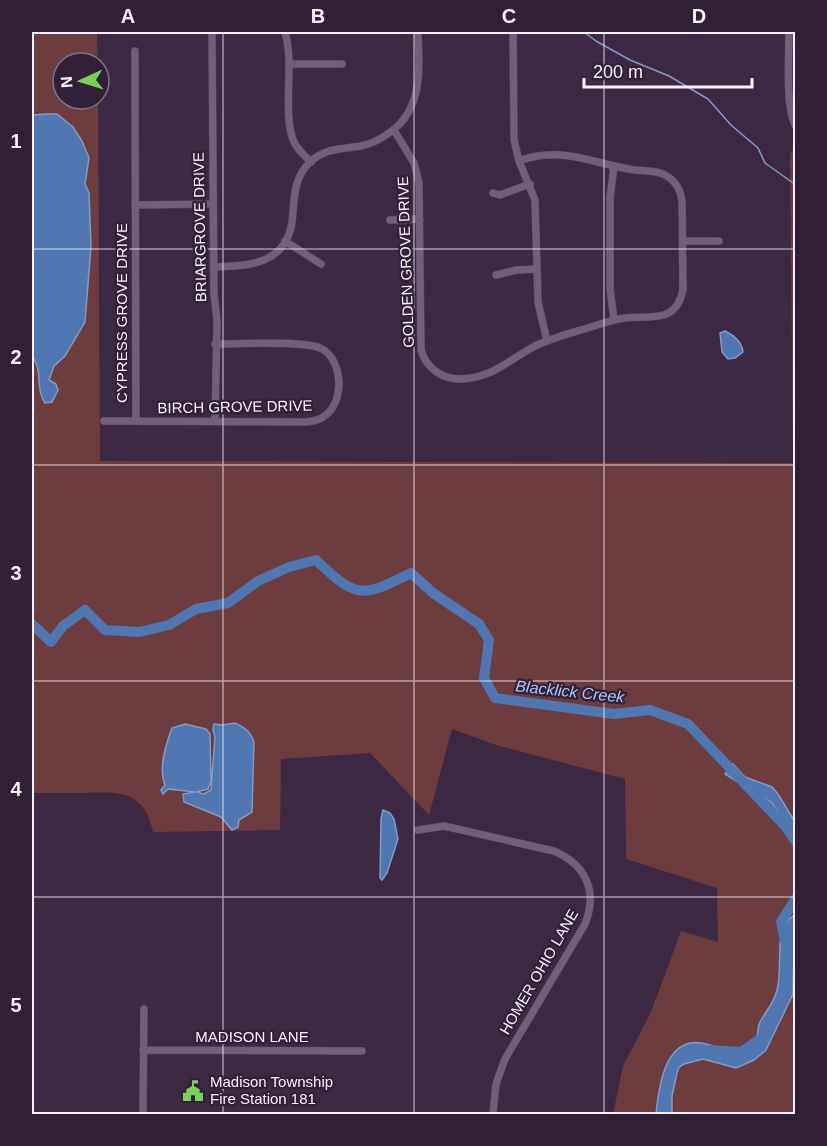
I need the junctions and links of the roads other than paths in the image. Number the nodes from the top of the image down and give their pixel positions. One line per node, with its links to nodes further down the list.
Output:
1 (212, 32): 16 (street, BRIARGROVE DRIVE)
2 (285, 32): 7 (street)
3 (418, 32): 10 (street)
4 (513, 32): 11 (street)
5 (789, 32): 9 (street)
6 (135, 51): 17 (street, CYPRESS GROVE DRIVE)
7 (290, 64): 8 (street); 12 (street)
8 (342, 64)
9 (795, 127)
10 (394, 130): 12 (street); 18 (street, GOLDEN GROVE DRIVE)
11 (519, 161): 13 (street); 14 (street)
12 (311, 162): 20 (street)
13 (614, 166): 21 (street); 27 (street)
14 (530, 184): 15 (street); 25 (street)
15 (493, 193)
16 (213, 204): 17 (street); 24 (street, BRIARGROVE DRIVE)
17 (135, 205): 31 (street, CYPRESS GROVE DRIVE)
18 (420, 219): 19 (street); 28 (street, GOLDEN GROVE DRIVE)
19 (390, 220)
20 (285, 241): 23 (street); 24 (street)
21 (683, 241): 22 (street); 27 (street)
22 (719, 241)
23 (321, 264)
24 (214, 267): 29 (street, BRIARGROVE DRIVE)
25 (537, 269): 26 (street); 28 (street)
26 (496, 275)
27 (614, 320): 28 (street)
28 (547, 341)
29 (215, 344): 32 (street, BRIARGROVE DRIVE); 32 (street, BIRCH GROVE DRIVE)
30 (104, 421): 31 (street, BIRCH GROVE DRIVE)
31 (136, 421): 32 (street, BIRCH GROVE DRIVE)
32 (215, 422)
33 (418, 830): 38 (street, HOMER OHIO LANE)
34 (144, 1009): 35 (street)
35 (143, 1050): 36 (street, MADISON LANE); 37 (street)
36 (362, 1051)
37 (143, 1114)
38 (493, 1114)

